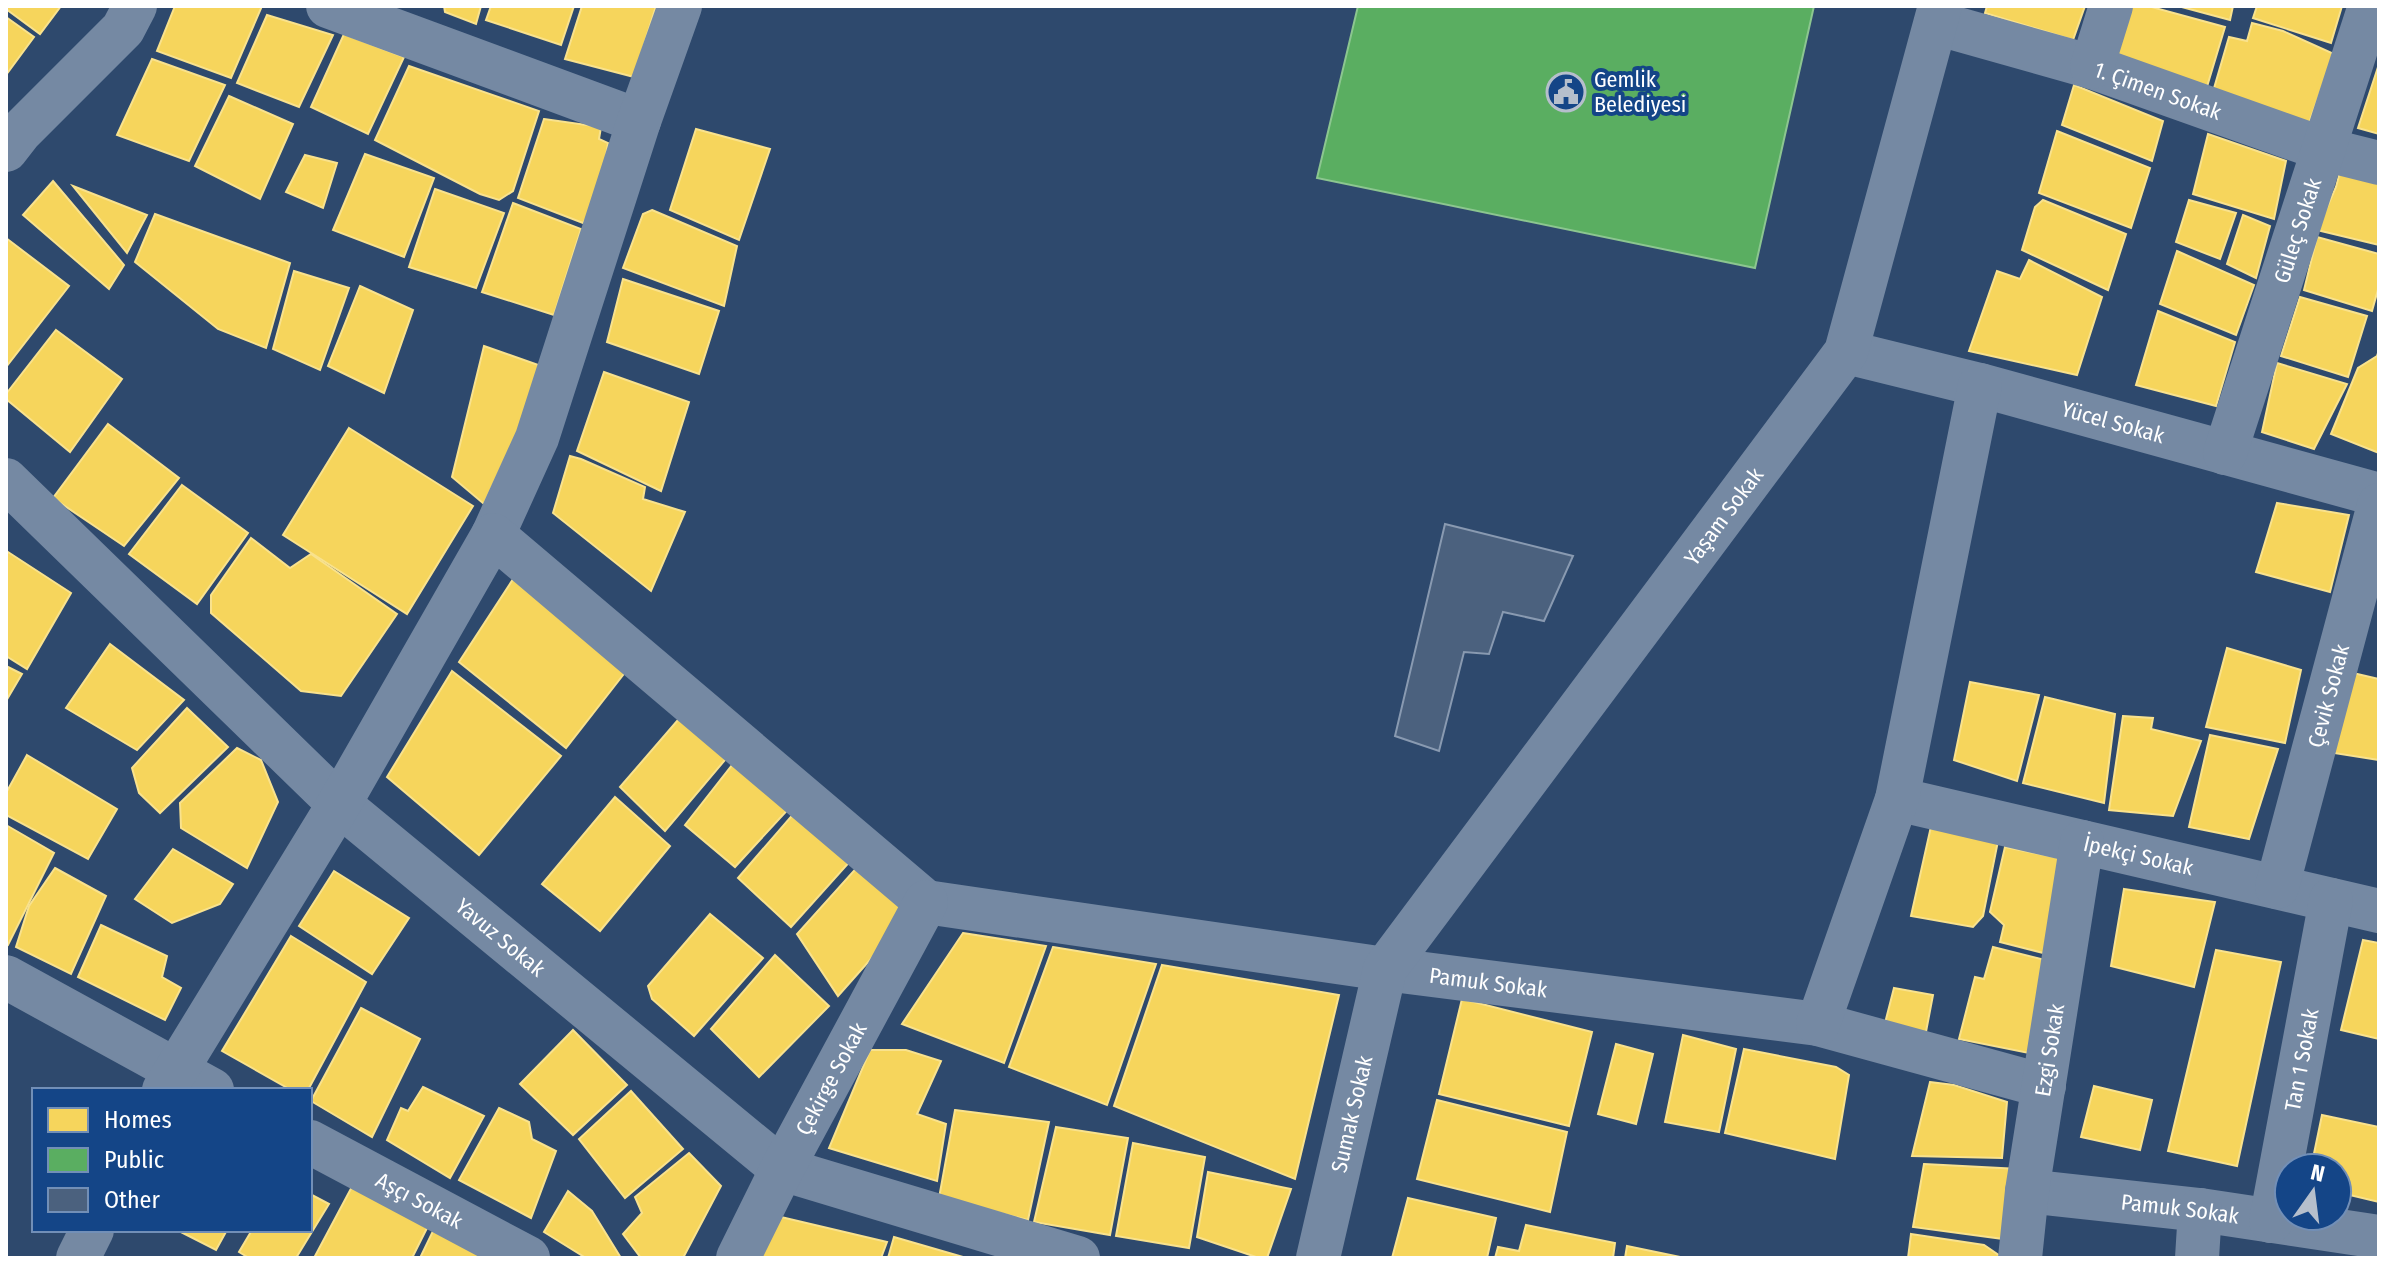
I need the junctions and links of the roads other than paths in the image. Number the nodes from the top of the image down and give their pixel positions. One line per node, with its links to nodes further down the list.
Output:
1 (135, 6): 10 (street)
2 (328, 6): 8 (street)
3 (680, 6): 8 (street)
4 (2111, 6): 7 (street)
5 (2370, 6): 9 (street, Güleç Sokak)
6 (1938, 14): 7 (street, 1. Çimen Sokak); 12 (street, Yaşam Sokak)
7 (2092, 67): 9 (street, 1. Çimen Sokak)
8 (639, 121): 18 (street)
9 (2323, 149): 11 (street, 1. Çimen Sokak); 14 (street, Güleç Sokak)
10 (6, 150)
11 (2379, 163)
12 (1846, 352): 13 (street, Yücel Sokak); 27 (street, Yaşam Sokak)
13 (1980, 385): 14 (street, Yücel Sokak); 20 (street)
14 (2225, 453): 16 (street, Yücel Sokak)
15 (6, 480): 21 (street, Yavuz Sokak)
16 (2379, 495)
17 (2379, 505): 19 (street, Çevik Sokak)
18 (493, 535): 21 (street); 25 (street)
19 (2362, 637): 23 (street, Çevik Sokak)
20 (1897, 799): 22 (street, İpekçi Sokak); 29 (street)
21 (339, 804): 30 (street); 33 (street, Yavuz Sokak)
22 (2082, 842): 23 (street, İpekçi Sokak); 31 (street, Ezgi Sokak)
23 (2277, 887): 24 (street, İpekçi Sokak)
24 (2331, 900): 26 (street, İpekçi Sokak); 36 (street, Tan 1 Sokak)
25 (926, 902): 27 (street, Pamuk Sokak); 33 (street, Çekirge Sokak)
26 (2379, 911)
27 (1385, 969): 29 (street, Pamuk Sokak); 43 (street, Sumak Sokak)
28 (6, 977): 30 (street)
29 (1818, 1024): 31 (street, Pamuk Sokak)
30 (184, 1083)
31 (2044, 1086): 34 (street, Ezgi Sokak)
32 (312, 1143): 40 (street, Aşçı Sokak)
33 (782, 1169): 41 (street, Çekirge Sokak); 42 (street, Yavuz Sokak)
34 (2027, 1191): 35 (street, Pamuk Sokak); 44 (street, Ezgi Sokak)
35 (2200, 1210): 36 (street, Pamuk Sokak); 45 (street)
36 (2271, 1221): 38 (street, Pamuk Sokak)
37 (91, 1232): 39 (street)
38 (2379, 1237)
39 (78, 1258)
40 (528, 1258)
41 (738, 1258)
42 (1078, 1258)
43 (1318, 1258)
44 (2020, 1258)
45 (2197, 1258)

